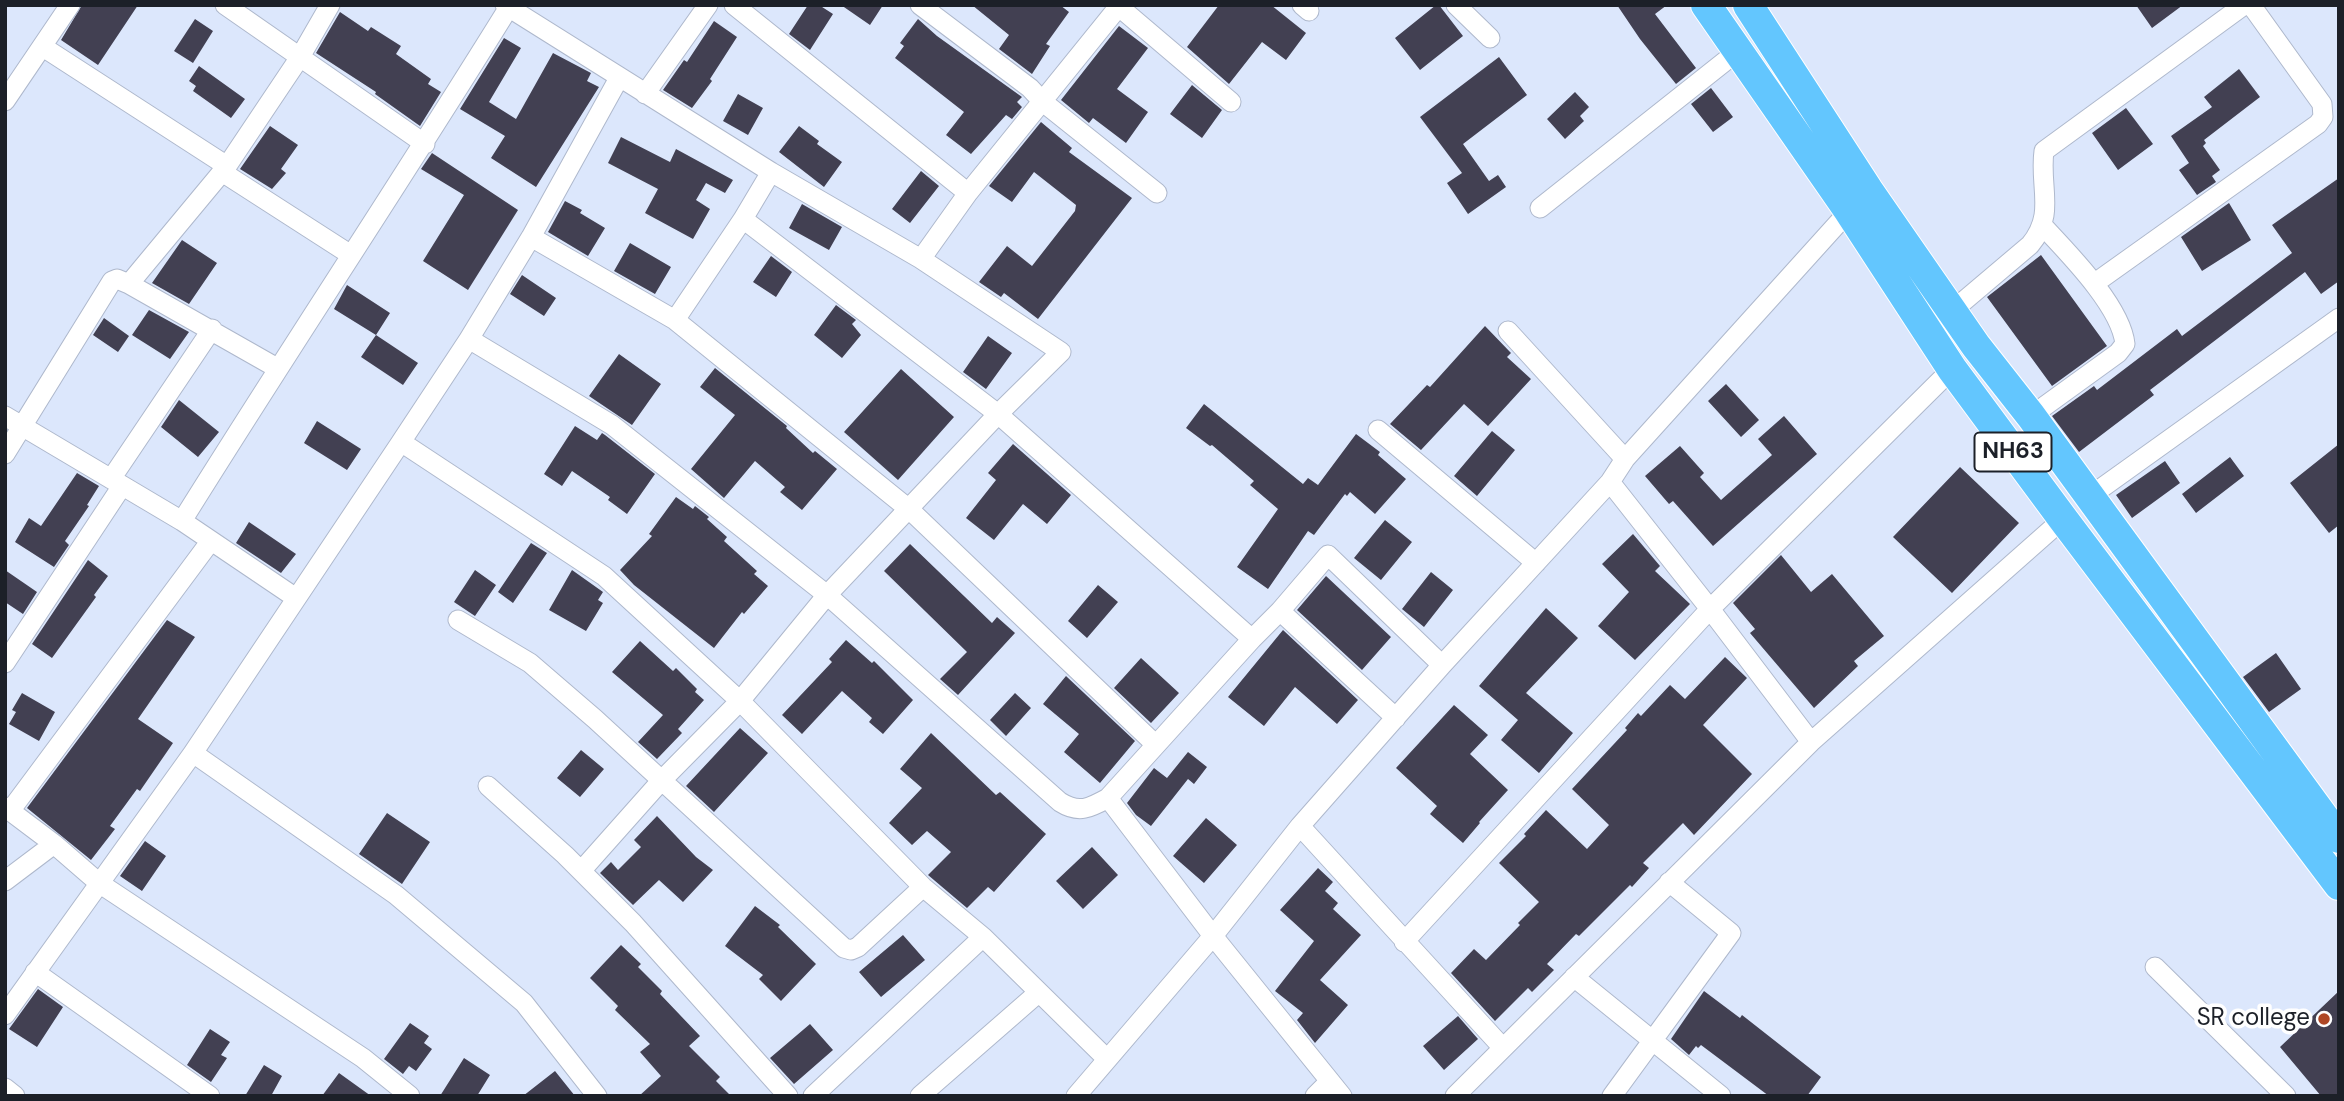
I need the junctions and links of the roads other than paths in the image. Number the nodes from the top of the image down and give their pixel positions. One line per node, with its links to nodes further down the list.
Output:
1 (70, 5): 15 (street)
2 (225, 5): 17 (street)
3 (330, 5): 17 (street)
4 (708, 5): 19 (street)
5 (734, 5): 26 (street)
6 (920, 5): 21 (street)
7 (1456, 5): 14 (street)
8 (1706, 5): 16 (highway, NH63)
9 (1748, 5): 37 (highway, NH63)
10 (2244, 5): 31 (street)
11 (2251, 5): 35 (street)
12 (507, 6): 18 (street); 23 (street)
13 (1118, 6): 21 (street); 22 (street)
14 (1490, 38)
15 (43, 47): 20 (street); 24 (street)
16 (1738, 51): 28 (street); 29 (highway, NH63)
17 (300, 57): 23 (street); 24 (street)
18 (620, 78): 19 (street); 32 (street)
19 (645, 94): 25 (street)
20 (5, 101)
21 (1043, 102): 26 (street); 27 (street)
22 (1231, 102)
23 (425, 144): 33 (street)
24 (224, 169): 33 (street); 36 (street)
25 (771, 172): 30 (street); 34 (street)
26 (968, 193): 34 (street)
27 (1157, 193)
28 (1540, 208)
29 (1849, 211): 44 (highway, NH63); 52 (street)
30 (743, 219): 39 (street); 45 (street)
31 (2042, 225): 35 (street); 37 (street)
32 (531, 237): 39 (street); 42 (street)
33 (351, 255): 43 (street)
34 (921, 259): 45 (street)
35 (2095, 283): 47 (street)
36 (129, 284): 40 (street); 48 (street)
37 (1952, 311): 47 (highway, NH63)
38 (2339, 318): 55 (street)
39 (675, 320): 56 (street)
40 (212, 329): 43 (street); 54 (street)
41 (1508, 331): 52 (street)
42 (468, 339): 50 (street); 61 (street)
43 (277, 368): 58 (street)
44 (1952, 369): 57 (highway, NH63); 63 (street)
45 (998, 414): 56 (street); 66 (street)
46 (5, 416): 48 (street)
47 (2031, 416): 55 (highway, NH63)
48 (23, 426): 51 (street); 54 (street)
49 (1378, 430): 60 (street)
50 (401, 442): 62 (street); 69 (street)
51 (5, 454)
52 (1625, 459): 53 (street)
53 (1610, 482): 60 (street); 63 (street)
54 (117, 483): 58 (street); 67 (street)
55 (2089, 497): 79 (highway, NH63)
56 (909, 510): 61 (street); 72 (street)
57 (2063, 519): 71 (street); 85 (highway, NH63)
58 (182, 521): 59 (street)
59 (210, 542): 62 (street); 77 (street)
60 (1536, 563): 68 (street)
61 (827, 595): 69 (street); 76 (street)
62 (296, 598): 73 (street)
63 (1710, 608): 71 (street); 89 (street)
64 (1280, 611): 66 (street); 68 (street); 70 (street)
65 (458, 620): 74 (street)
66 (1252, 639): 72 (street)
67 (5, 663)
68 (1442, 665): 70 (street)
69 (740, 701): 74 (street); 86 (street)
70 (1396, 718): 78 (street)
71 (1811, 742): 83 (street)
72 (1155, 744): 76 (street)
73 (193, 753): 84 (street); 103 (street)
74 (661, 781): 81 (street); 86 (street)
75 (488, 786): 81 (street)
76 (1108, 798): 87 (street)
77 (8, 809): 80 (street)
78 (1300, 827): 87 (street); 89 (street)
79 (2339, 838)
80 (54, 844): 82 (street); 84 (street)
81 (581, 871): 104 (street)
82 (5, 881)
83 (1669, 882): 92 (street); 95 (street)
84 (99, 883): 91 (street); 102 (street)
85 (2339, 885)
86 (923, 887): 88 (street)
87 (1213, 936): 97 (street); 99 (street)
88 (983, 937): 93 (street); 105 (street)
89 (1404, 942): 96 (street)
90 (2155, 967): 112 (street)
91 (35, 972): 94 (street); 101 (street)
92 (1574, 977): 95 (street); 96 (street)
93 (1038, 993): 97 (street); 106 (street)
94 (5, 1015)
95 (1653, 1041): 110 (street); 111 (street)
96 (1503, 1048): 109 (street)
97 (1107, 1059): 107 (street)
98 (5, 1088): 100 (street)
99 (1336, 1088): 108 (street)
100 (15, 1096)
101 (210, 1096)
102 (410, 1096)
103 (597, 1096)
104 (788, 1096)
105 (813, 1096)
106 (920, 1096)
107 (1076, 1096)
108 (1315, 1096)
109 (1455, 1096)
110 (1612, 1096)
111 (1721, 1096)
112 (2286, 1096)

